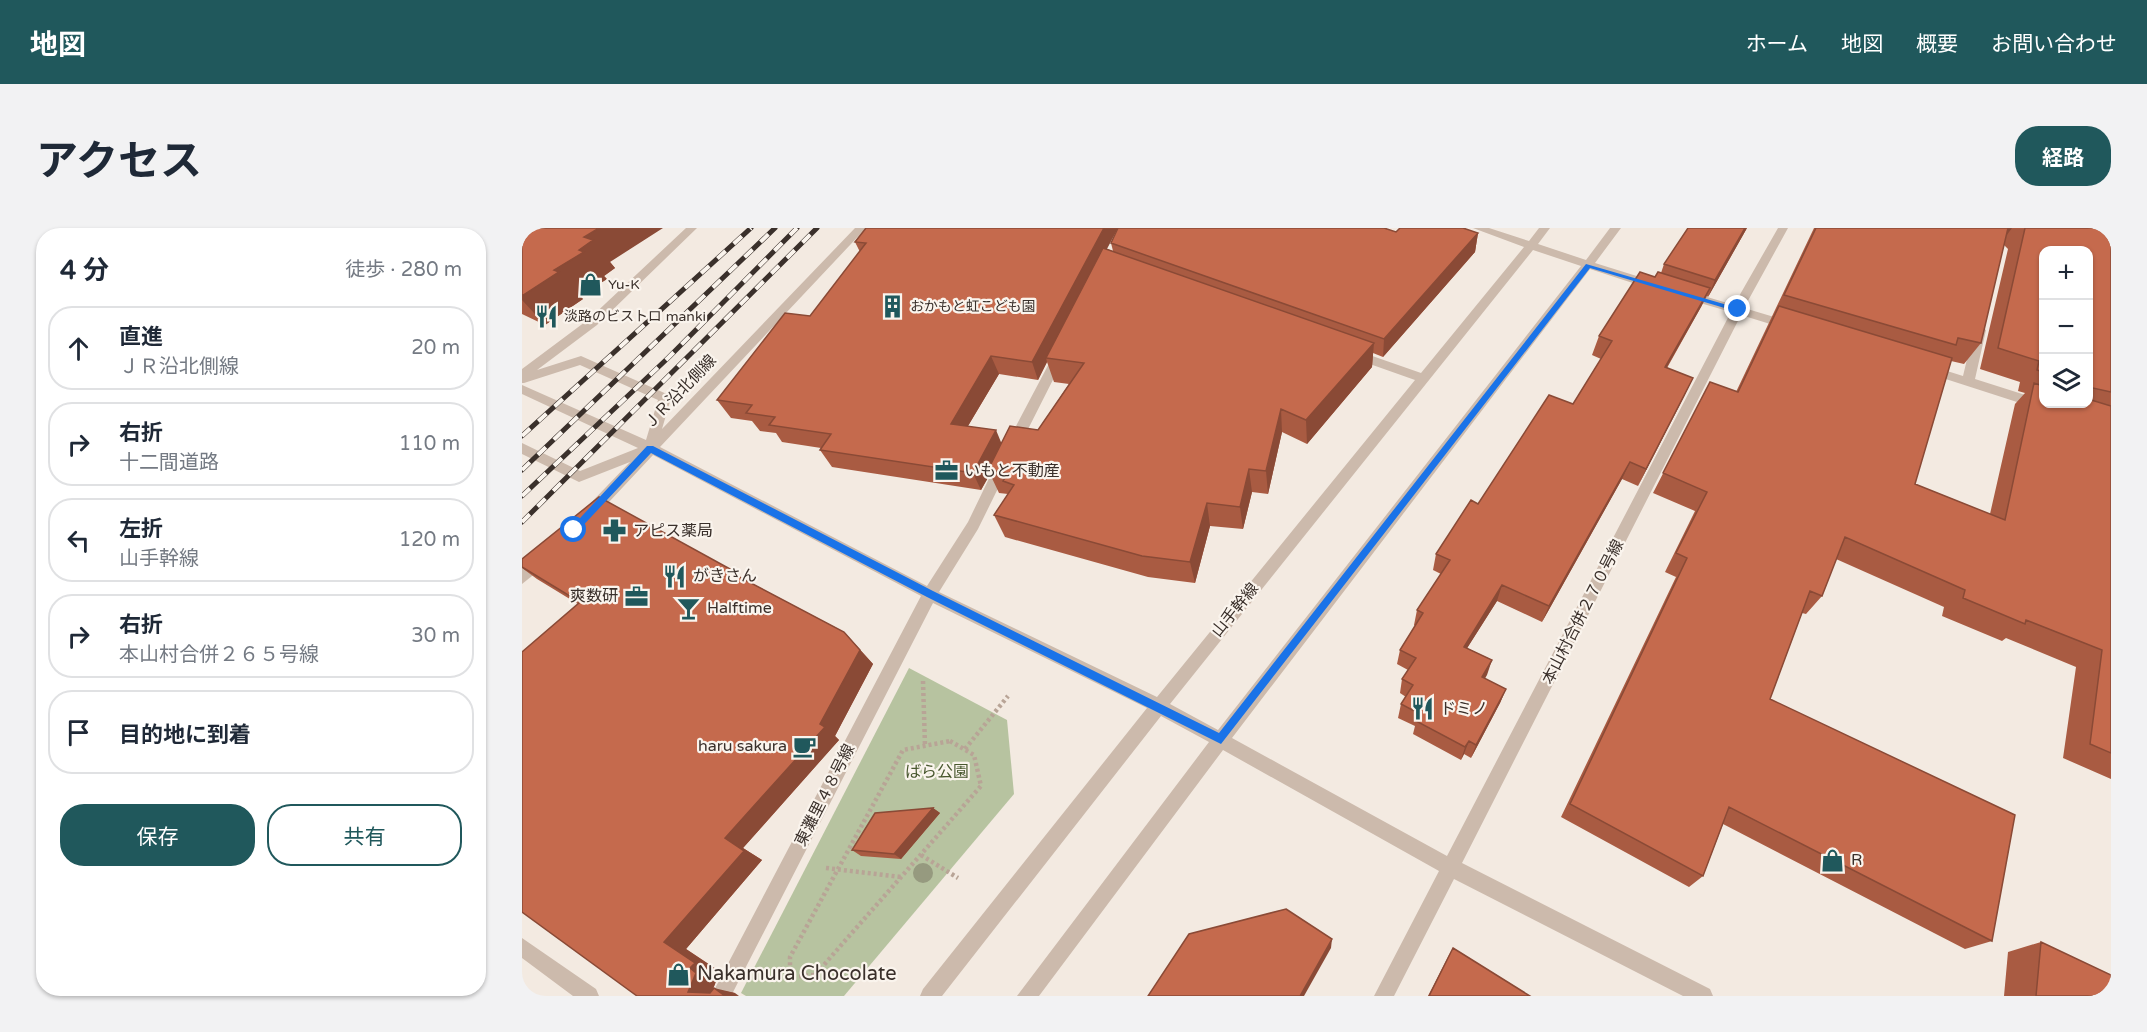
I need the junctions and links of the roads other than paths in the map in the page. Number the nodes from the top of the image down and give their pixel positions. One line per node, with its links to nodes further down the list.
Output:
1 (692, 228): 15 (street)
2 (861, 228): 22 (street, ＪＲ沿北側線)
3 (1478, 228): 7 (street)
4 (1545, 228): 7 (street, 山手幹線)
5 (1616, 228): 8 (street)
6 (1783, 228): 9 (street, 本山村合併２７０号線)
7 (1532, 244): 8 (street); 16 (street, 山手幹線)
8 (1588, 265): 9 (street); 28 (street)
9 (1738, 309): 11 (street); 29 (street, 本山村合併２７０号線)
10 (1984, 315): 18 (street)
11 (1803, 330)
12 (1068, 337): 26 (street, 東灘里４８号線)
13 (1346, 351): 16 (street)
14 (1913, 364): 18 (street)
15 (522, 375)
16 (1422, 378): 27 (street, 山手幹線)
17 (522, 380): 22 (street)
18 (1968, 381): 20 (street)
19 (522, 389): 22 (street)
20 (2056, 409)
21 (522, 448): 22 (street)
22 (650, 448): 23 (street, ＪＲ沿北側線); 26 (street)
23 (581, 521)
24 (556, 546): 25 (street)
25 (522, 578)
26 (930, 594): 27 (street); 32 (street, 東灘里４８号線)
27 (1159, 706): 28 (street); 33 (street, 山手幹線)
28 (1221, 739): 29 (street); 34 (street)
29 (1452, 868): 35 (street, 本山村合併２７０号線); 36 (street)
30 (522, 947): 31 (street)
31 (589, 996)
32 (721, 996)
33 (930, 996)
34 (1027, 996)
35 (1384, 996)
36 (1703, 996)

